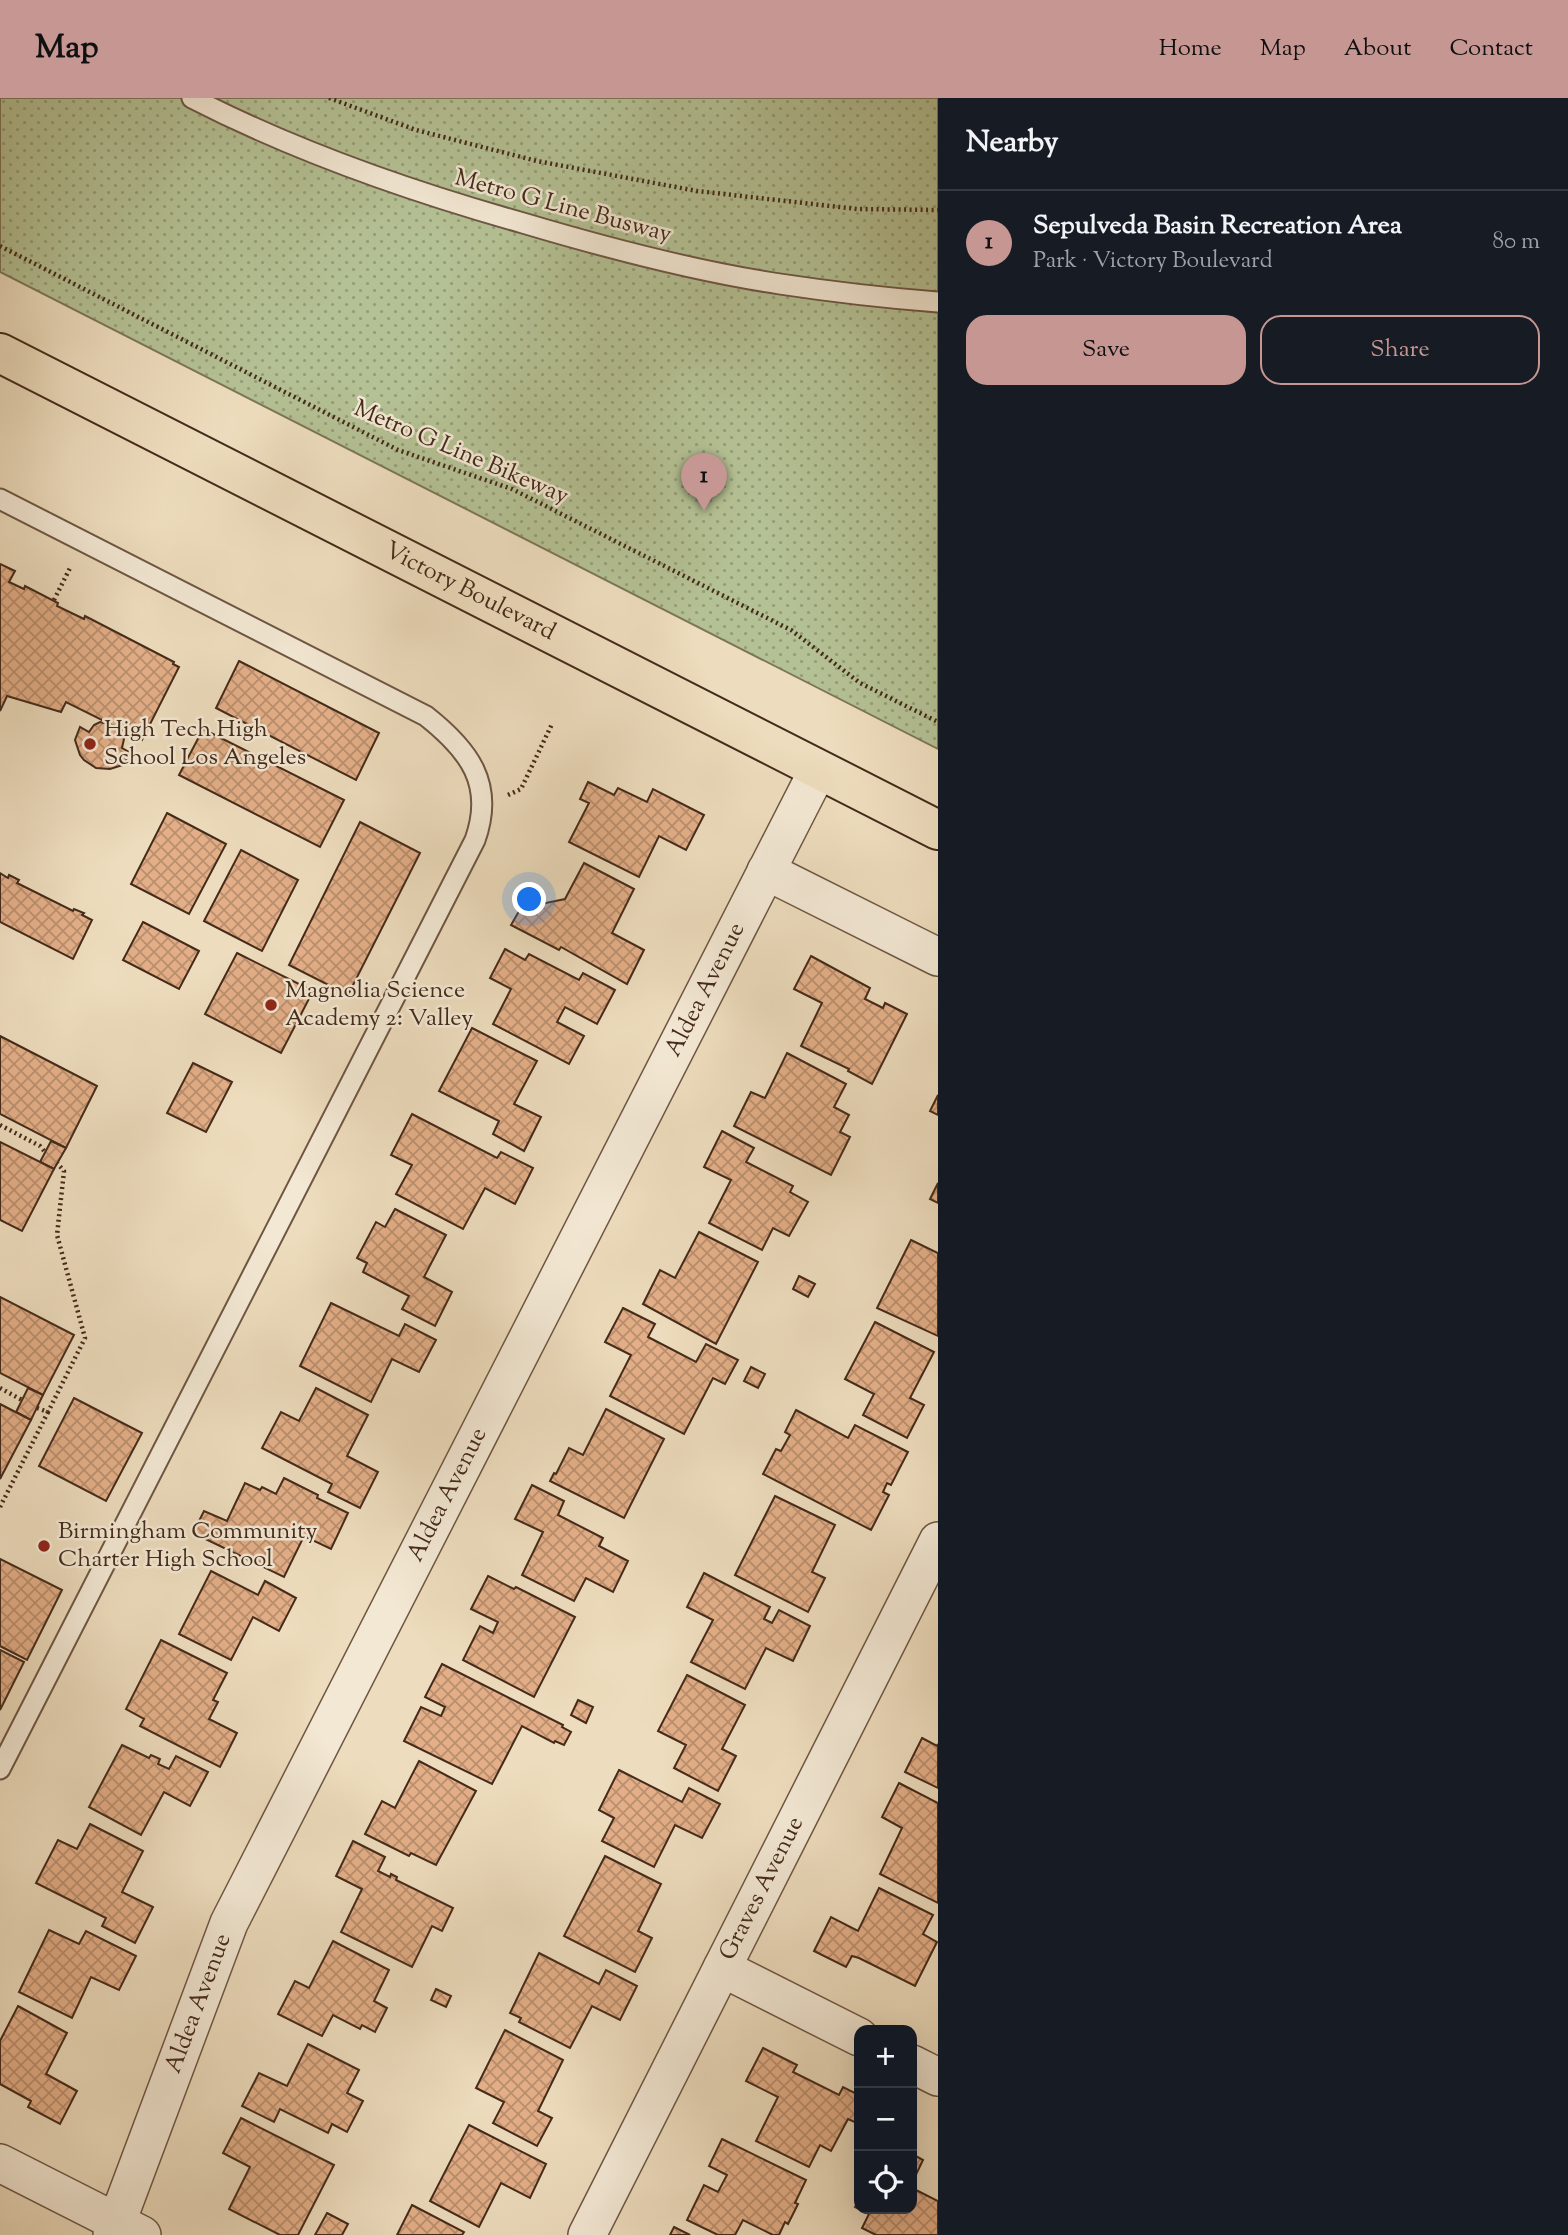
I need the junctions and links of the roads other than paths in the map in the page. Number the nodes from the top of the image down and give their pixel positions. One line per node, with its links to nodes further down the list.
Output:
1 (192, 98): 2 (lane, Metro G Line Busway)
2 (938, 302)
3 (0, 353): 5 (main road, Victory Boulevard)
4 (0, 499): 10 (lane)
5 (818, 770): 6 (main road, Victory Boulevard); 7 (street, Aldea Avenue)
6 (938, 830)
7 (766, 871): 8 (street); 16 (street, Aldea Avenue)
8 (938, 957)
9 (938, 1541): 11 (street, Graves Avenue)
10 (0, 1769)
11 (722, 1968): 12 (street); 17 (street, Graves Avenue)
12 (854, 2034)
13 (917, 2066): 14 (street)
14 (938, 2077)
15 (0, 2163): 16 (street)
16 (124, 2231)
17 (587, 2235)

